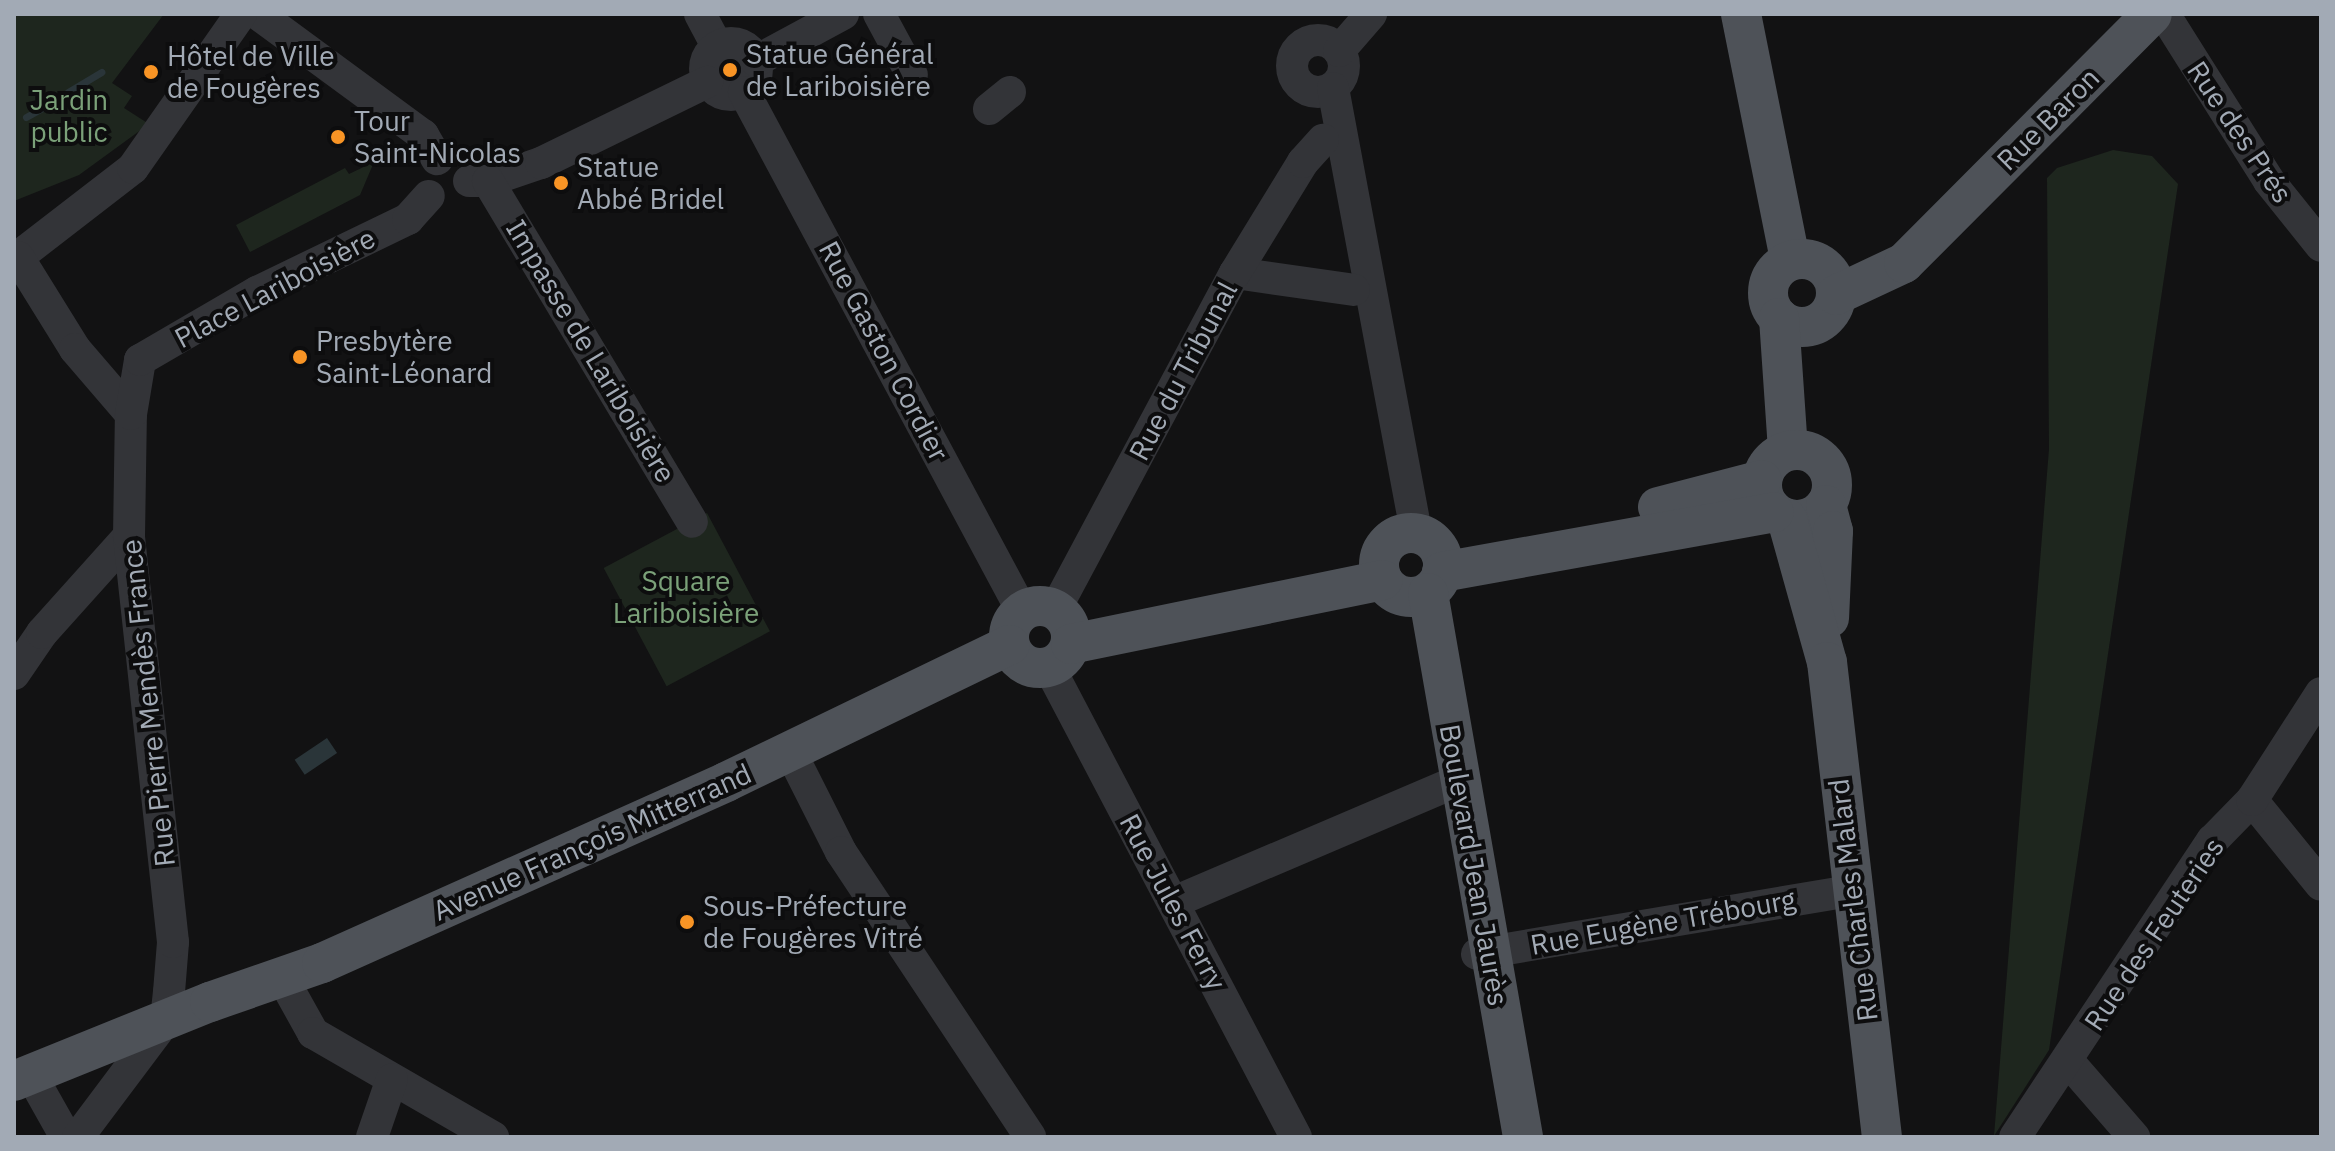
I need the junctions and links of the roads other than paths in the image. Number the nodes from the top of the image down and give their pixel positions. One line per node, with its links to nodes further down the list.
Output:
1 (241, 14): 22 (street)
2 (258, 14): 18 (street)
3 (700, 14): 11 (street)
4 (843, 14): 12 (street)
5 (879, 14): 13 (street)
6 (1371, 14): 10 (street)
7 (1741, 14): 23 (main road)
8 (2152, 14): 25 (main road, Rue Baron)
9 (2164, 14): 21 (street, Rue des Prés)
10 (1322, 35): 15 (street); 15 (street)
11 (717, 46): 12 (street); 14 (street)
12 (756, 61): 16 (street)
13 (912, 75)
14 (707, 82): 16 (street); 19 (street)
15 (1322, 90): 17 (street, Boulevard Jean Jaurès); 34 (street, Boulevard Jean Jaurès)
16 (744, 92): 36 (street, Rue Gaston Cordier)
17 (1323, 140): 24 (street, Rue du Tribunal); 26 (street, Boulevard Jean Jaurès)
18 (437, 159): 19 (street); 20 (street)
19 (479, 181): 20 (street); 32 (street, Impasse de Lariboisière)
20 (429, 196): 28 (street, Place Lariboisière)
21 (2321, 246)
22 (16, 257): 28 (street)
23 (1790, 260): 25 (main road); 27 (main road)
24 (1235, 273): 26 (street); 36 (street, Rue du Tribunal)
25 (1833, 283): 27 (main road)
26 (1354, 290): 34 (street, Boulevard Jean Jaurès)
27 (1792, 322): 29 (main road)
28 (133, 400): 33 (street, Rue Pierre Mendès France)
29 (1802, 452): 30 (main road); 31 (main road)
30 (1774, 503): 31 (main road); 34 (main road, Avenue François Mitterrand); 35 (main road)
31 (1826, 505): 35 (main road, Rue Charles Malard)
32 (692, 522)
33 (129, 536): 37 (street); 47 (street, Rue Pierre Mendès France)
34 (1412, 564): 36 (main road, Avenue François Mitterrand); 40 (main road, Boulevard Jean Jaurès)
35 (1822, 608): 43 (main road, Rue Charles Malard)
36 (1046, 633): 39 (main road, Avenue François Mitterrand); 44 (street, Rue Jules Ferry)
37 (14, 674)
38 (2321, 693): 41 (street, Rue des Feuteries)
39 (790, 751): 46 (main road, Avenue François Mitterrand); 56 (street)
40 (1454, 783): 44 (street); 45 (main road, Boulevard Jean Jaurès)
41 (2252, 800): 42 (street); 48 (street, Rue des Feuteries)
42 (2321, 885)
43 (1850, 891): 45 (street, Rue Eugène Trébourg); 60 (main road, Rue Charles Malard)
44 (1174, 902): 57 (street, Rue Jules Ferry)
45 (1484, 953): 58 (main road, Boulevard Jean Jaurès); 59 (main road, Boulevard Jean Jaurès)
46 (283, 979): 47 (main road, Avenue François Mitterrand); 50 (street)
47 (166, 1020): 49 (main road, Avenue François Mitterrand); 53 (street)
48 (2068, 1061): 51 (street); 61 (street, Rue des Feuteries)
49 (23, 1078): 52 (street)
50 (392, 1079): 54 (street); 55 (street)
51 (2125, 1131)
52 (66, 1137)
53 (78, 1137)
54 (372, 1137)
55 (493, 1137)
56 (1030, 1137)
57 (1296, 1137)
58 (1511, 1137)
59 (1523, 1137)
60 (1882, 1137)
61 (2015, 1137)

